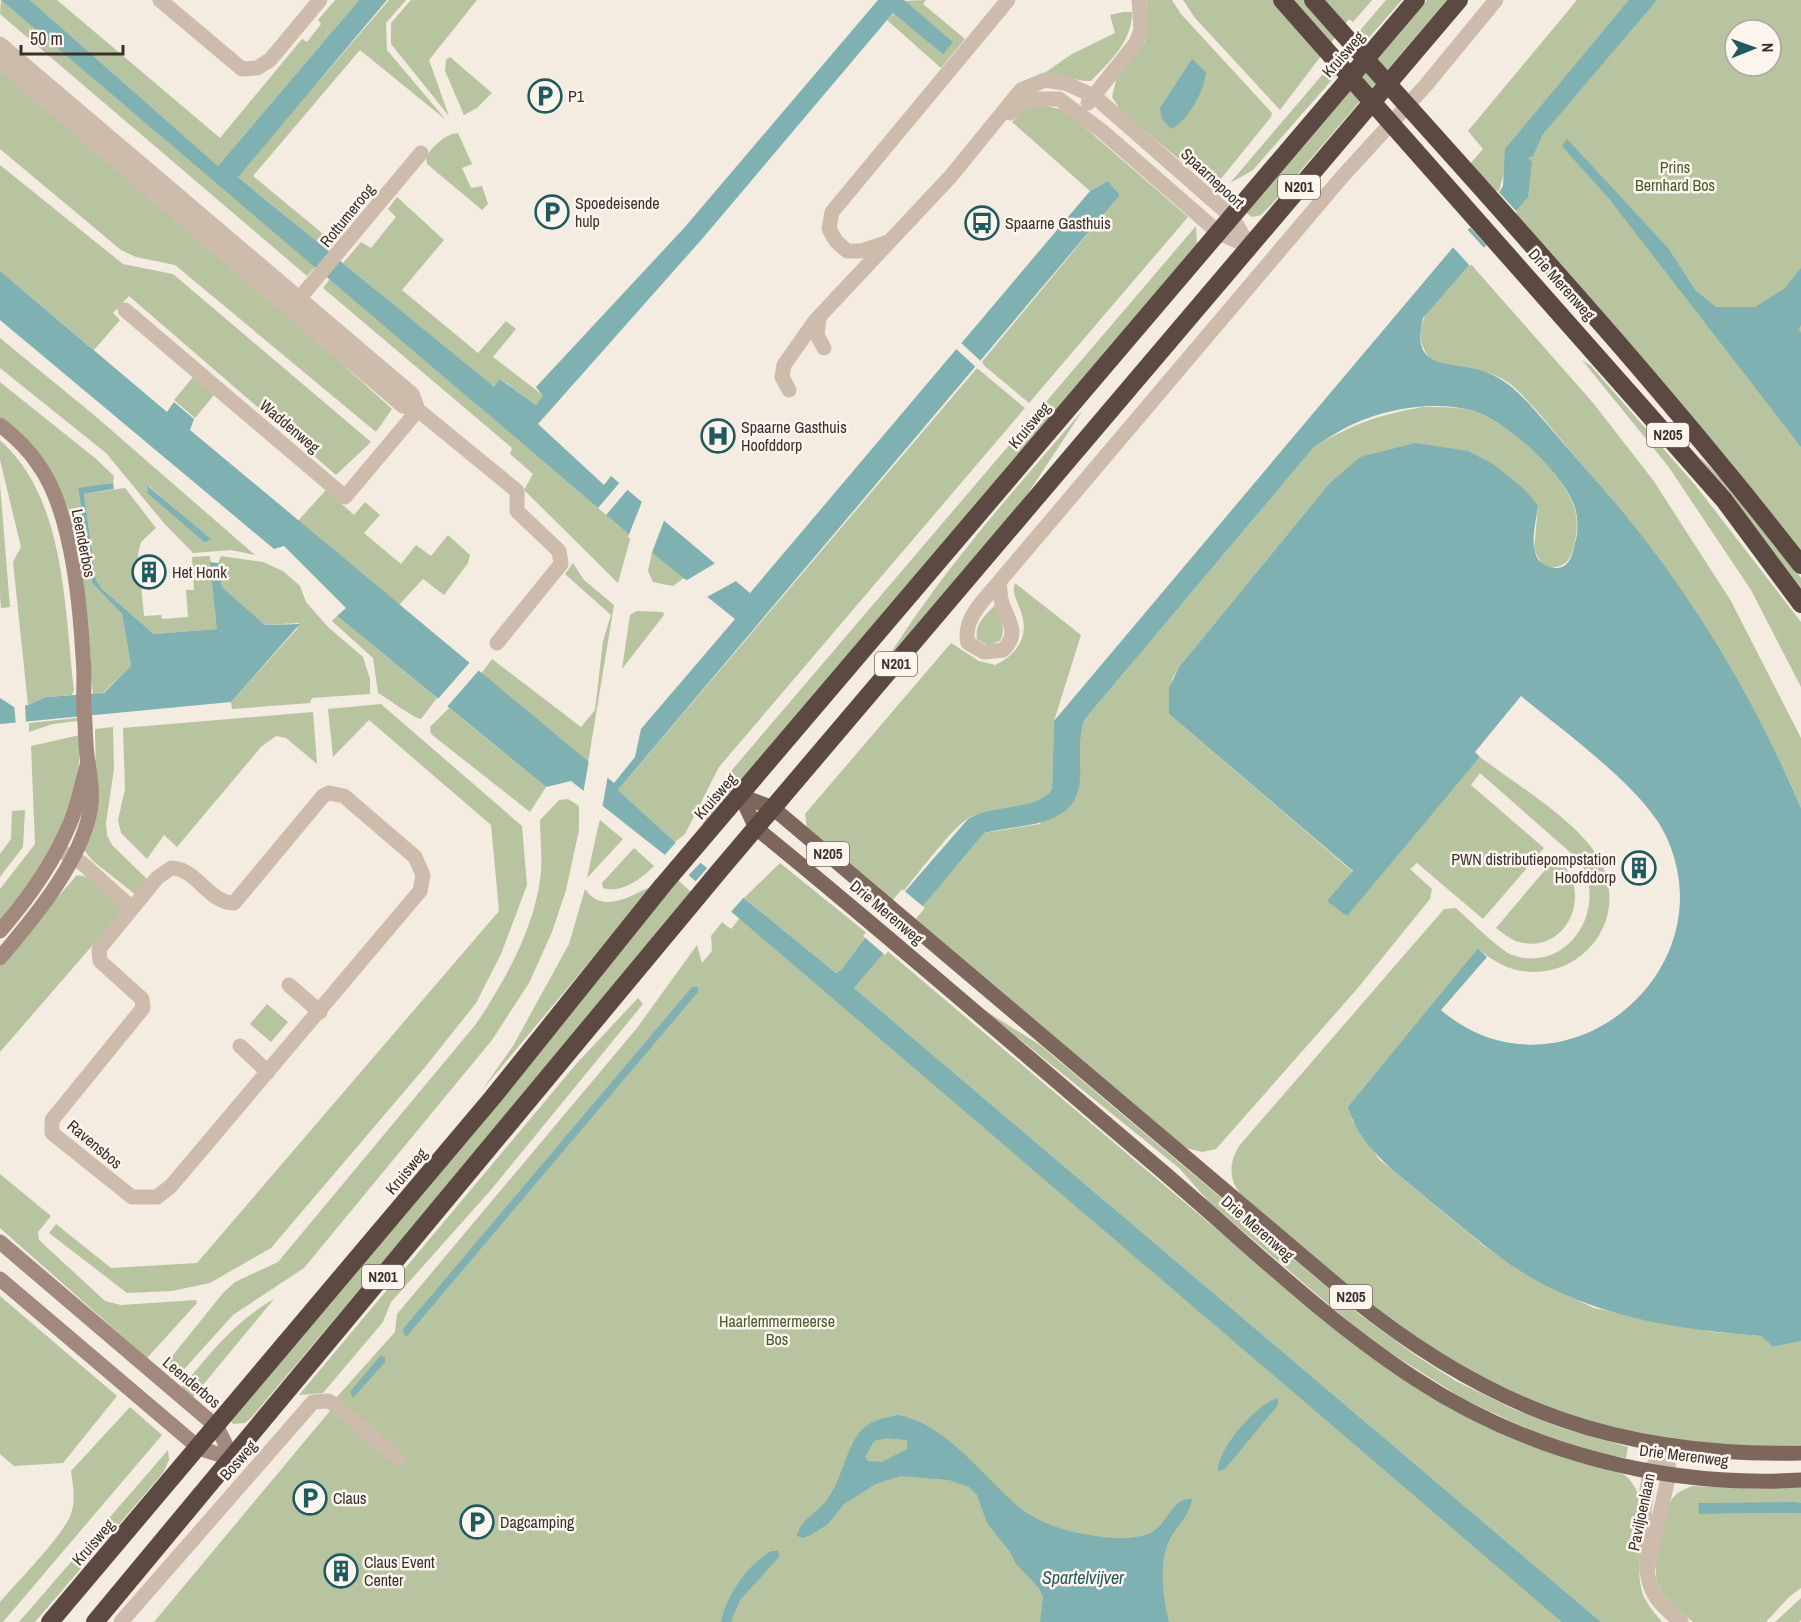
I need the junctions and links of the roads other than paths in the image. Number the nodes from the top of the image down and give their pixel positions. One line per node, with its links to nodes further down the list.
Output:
1 (160, 0): 2 (street)
2 (320, 0)
3 (1008, 0): 18 (street, Spaarnepoort)
4 (1139, 0): 12 (street)
5 (1282, 0): 30 (highway, Drie Merenweg / N205)
6 (1313, 0): 28 (highway, Drie Merenweg / N205)
7 (1416, 0): 16 (highway, Kruisweg / N201)
8 (1459, 0): 19 (highway, N201)
9 (1496, 0): 29 (street)
10 (0, 44): 20 (street)
11 (0, 62): 20 (street)
12 (1094, 96): 13 (street); 14 (street, Spaarnepoort); 16 (street, Spaarnepoort)
13 (1081, 113): 14 (street, Spaarnepoort); 17 (street, Spaarnepoort)
14 (993, 127): 18 (street, Spaarnepoort)
15 (421, 153): 20 (street, Rottumeroog)
16 (1232, 217): 17 (highway, Kruisweg / N201); 19 (street, Spaarnepoort)
17 (1219, 233): 19 (street, Spaarnepoort); 34 (highway, Kruisweg / N201)
18 (892, 238): 22 (street, Spaarnepoort)
19 (1249, 246): 35 (highway, N201)
20 (295, 304): 25 (street)
21 (125, 310): 25 (street, Waddenweg)
22 (819, 317): 23 (street); 24 (street, Spaarnepoort)
23 (824, 348)
24 (789, 390)
25 (418, 410): 31 (street)
26 (0, 425): 32 (main road, Leenderbos)
27 (0, 435): 32 (main road, Leenderbos)
28 (1801, 565)
29 (999, 582)
30 (1801, 604)
31 (497, 643)
32 (82, 688): 33 (main road, Leenderbos)
33 (88, 762): 37 (main road, Leenderbos); 38 (main road, Leenderbos)
34 (741, 796): 35 (main road, Drie Merenweg / N205); 36 (main road, Drie Merenweg / N205); 48 (highway, Kruisweg / N201)
35 (773, 808): 36 (highway, N201); 49 (main road, Drie Merenweg / N205)
36 (756, 828): 52 (highway, N201); 54 (main road, Drie Merenweg / N205)
37 (57, 849): 38 (street); 40 (main road, Leenderbos)
38 (72, 857): 39 (street); 41 (main road, Leenderbos)
39 (132, 908): 43 (street, Ravensbos); 45 (street, Ravensbos)
40 (0, 931)
41 (0, 958)
42 (289, 985): 43 (street)
43 (320, 1012): 45 (street, Ravensbos)
44 (240, 1046): 45 (street)
45 (268, 1072)
46 (0, 1242): 48 (main road, Leenderbos)
47 (0, 1279): 50 (main road)
48 (217, 1427): 50 (highway, Kruisweg / N201); 52 (main road, Leenderbos)
49 (1667, 1446): 51 (main road, Drie Merenweg / N205); 54 (street, Paviljoenlaan); 55 (street, Paviljoenlaan)
50 (199, 1448): 52 (main road); 58 (highway, Kruisweg / N201)
51 (1801, 1453)
52 (232, 1459): 59 (highway, N201)
53 (398, 1459): 60 (street, Bosweg)
54 (1650, 1471): 55 (main road, Drie Merenweg / N205); 57 (street, Paviljoenlaan)
55 (1669, 1474): 56 (main road, Drie Merenweg / N205); 57 (street, Paviljoenlaan)
56 (1801, 1480)
57 (1647, 1571): 61 (street, Paviljoenlaan)
58 (50, 1622)
59 (95, 1622)
60 (121, 1622)
61 (1681, 1622)

